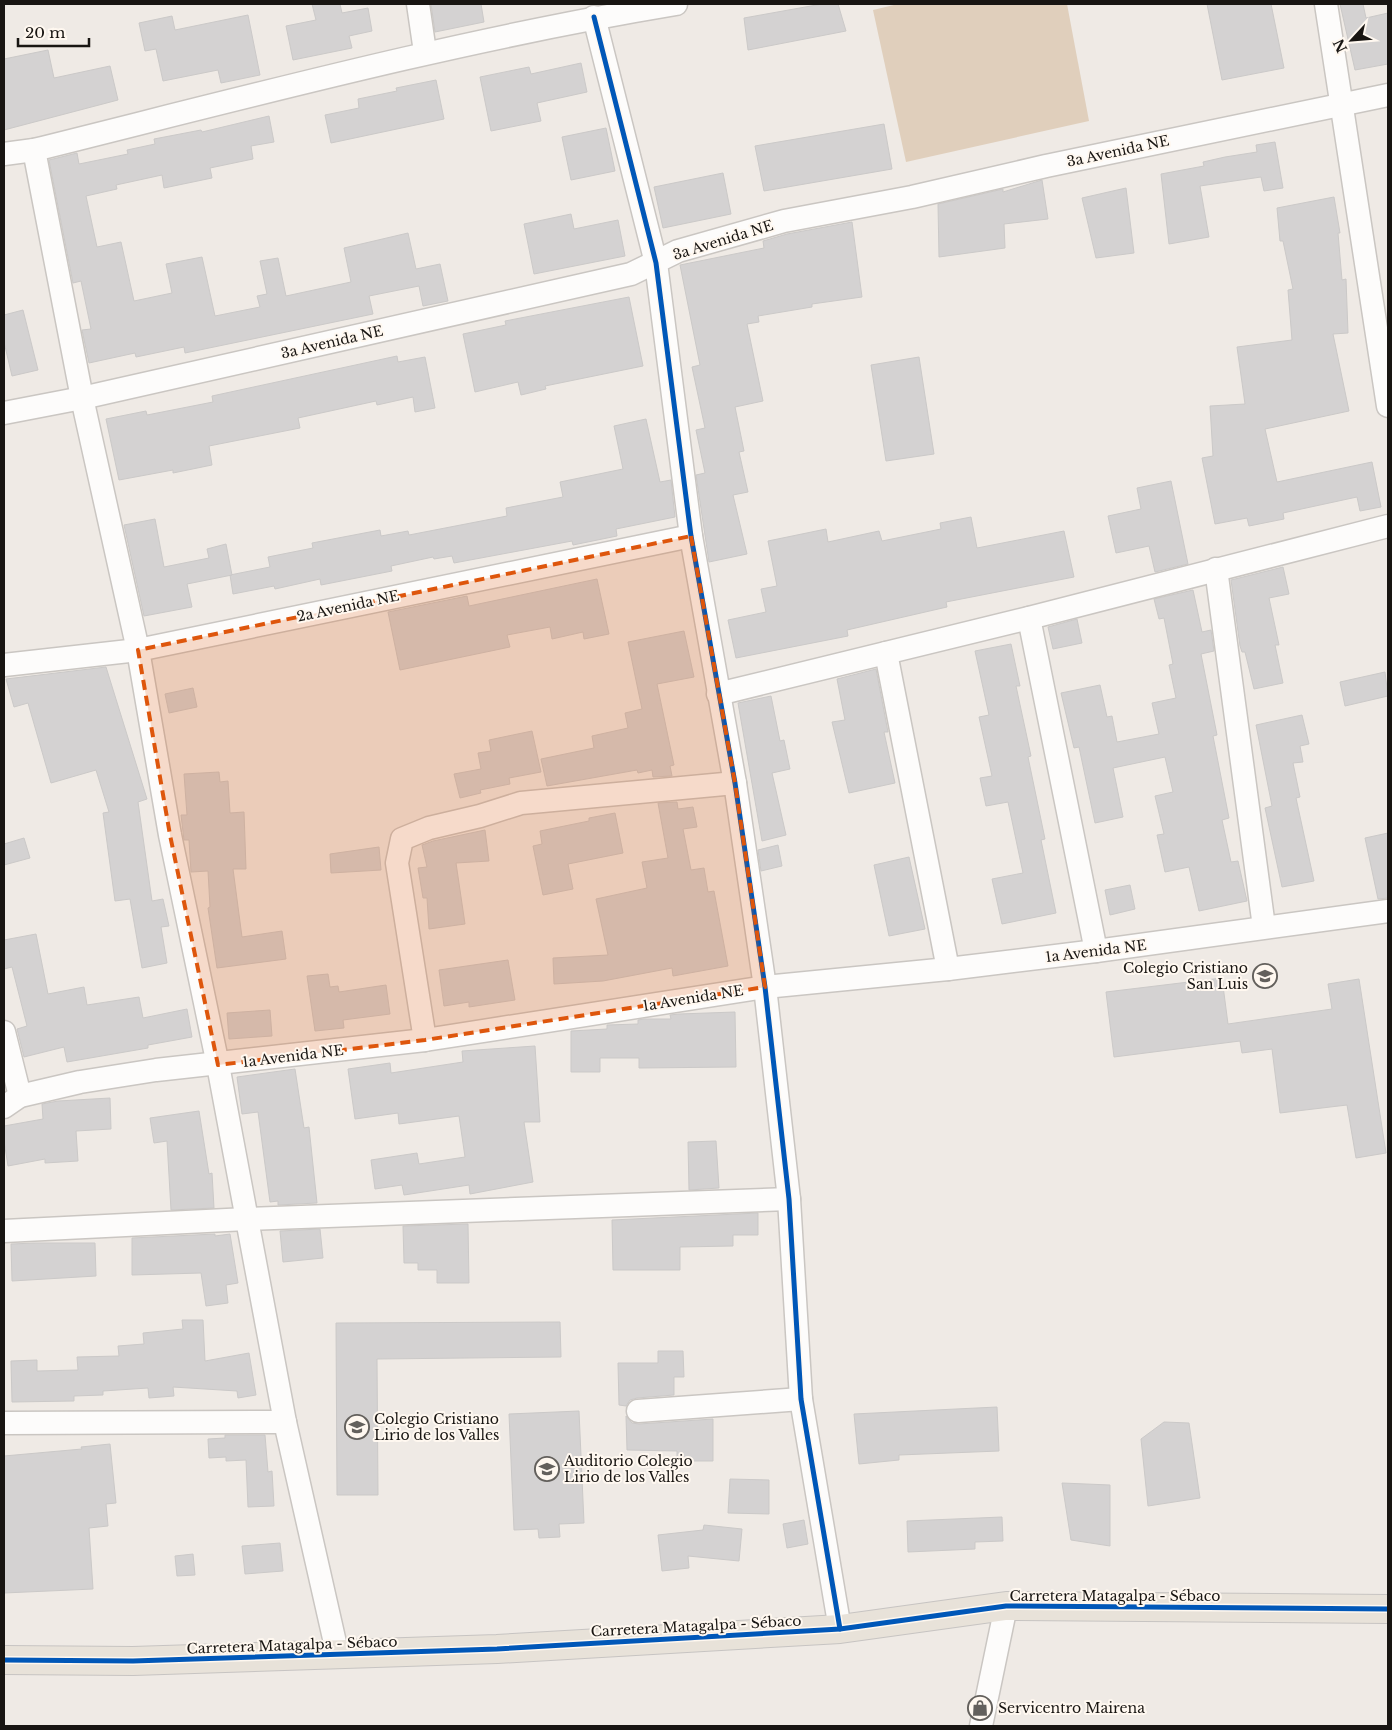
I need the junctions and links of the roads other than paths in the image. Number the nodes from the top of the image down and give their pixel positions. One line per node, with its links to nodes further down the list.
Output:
1 (418, 4): 5 (street)
2 (676, 4): 4 (street)
3 (1326, 4): 7 (street)
4 (594, 17): 5 (street); 10 (street)
5 (424, 52): 8 (street)
6 (1388, 95): 7 (street, 3a Avenida NE)
7 (1341, 105): 10 (street, 3a Avenida NE); 12 (street)
8 (34, 150): 9 (street); 11 (street)
9 (4, 154)
10 (656, 263): 11 (street, 3a Avenida NE); 15 (street)
11 (82, 398): 13 (street, 3a Avenida NE); 18 (street)
12 (1388, 406)
13 (4, 413)
14 (1388, 526): 16 (street)
15 (691, 536): 18 (street, 2a Avenida NE); 21 (street)
16 (1216, 569): 17 (street); 24 (street)
17 (1029, 618): 19 (street); 25 (street)
18 (138, 650): 20 (street, 2a Avenida NE); 30 (street)
19 (886, 653): 21 (street); 26 (street)
20 (4, 665)
21 (718, 694): 22 (street)
22 (735, 783): 27 (street); 29 (street)
23 (1388, 911): 24 (street, 1a Avenida NE)
24 (1264, 927): 25 (street, 1a Avenida NE)
25 (1096, 951): 26 (street, 1a Avenida NE)
26 (948, 969): 27 (street, 1a Avenida NE)
27 (765, 987): 29 (street, 1a Avenida NE); 32 (street)
28 (4, 1032): 31 (street)
29 (425, 1040): 30 (street, 1a Avenida NE)
30 (218, 1065): 31 (street, 1a Avenida NE); 33 (street)
31 (12, 1101)
32 (789, 1199): 33 (street); 35 (street)
33 (247, 1219): 34 (street); 37 (street)
34 (4, 1231)
35 (801, 1399): 36 (street); 41 (street)
36 (638, 1411)
37 (285, 1422): 38 (street); 42 (street)
38 (4, 1423)
39 (1006, 1606): 40 (main road, Carretera Matagalpa - Sébaco); 41 (main road, Carretera Matagalpa - Sébaco); 44 (street)
40 (1388, 1610)
41 (840, 1629): 42 (main road, Carretera Matagalpa - Sébaco)
42 (338, 1656): 43 (main road, Carretera Matagalpa - Sébaco)
43 (4, 1660)
44 (981, 1726)

